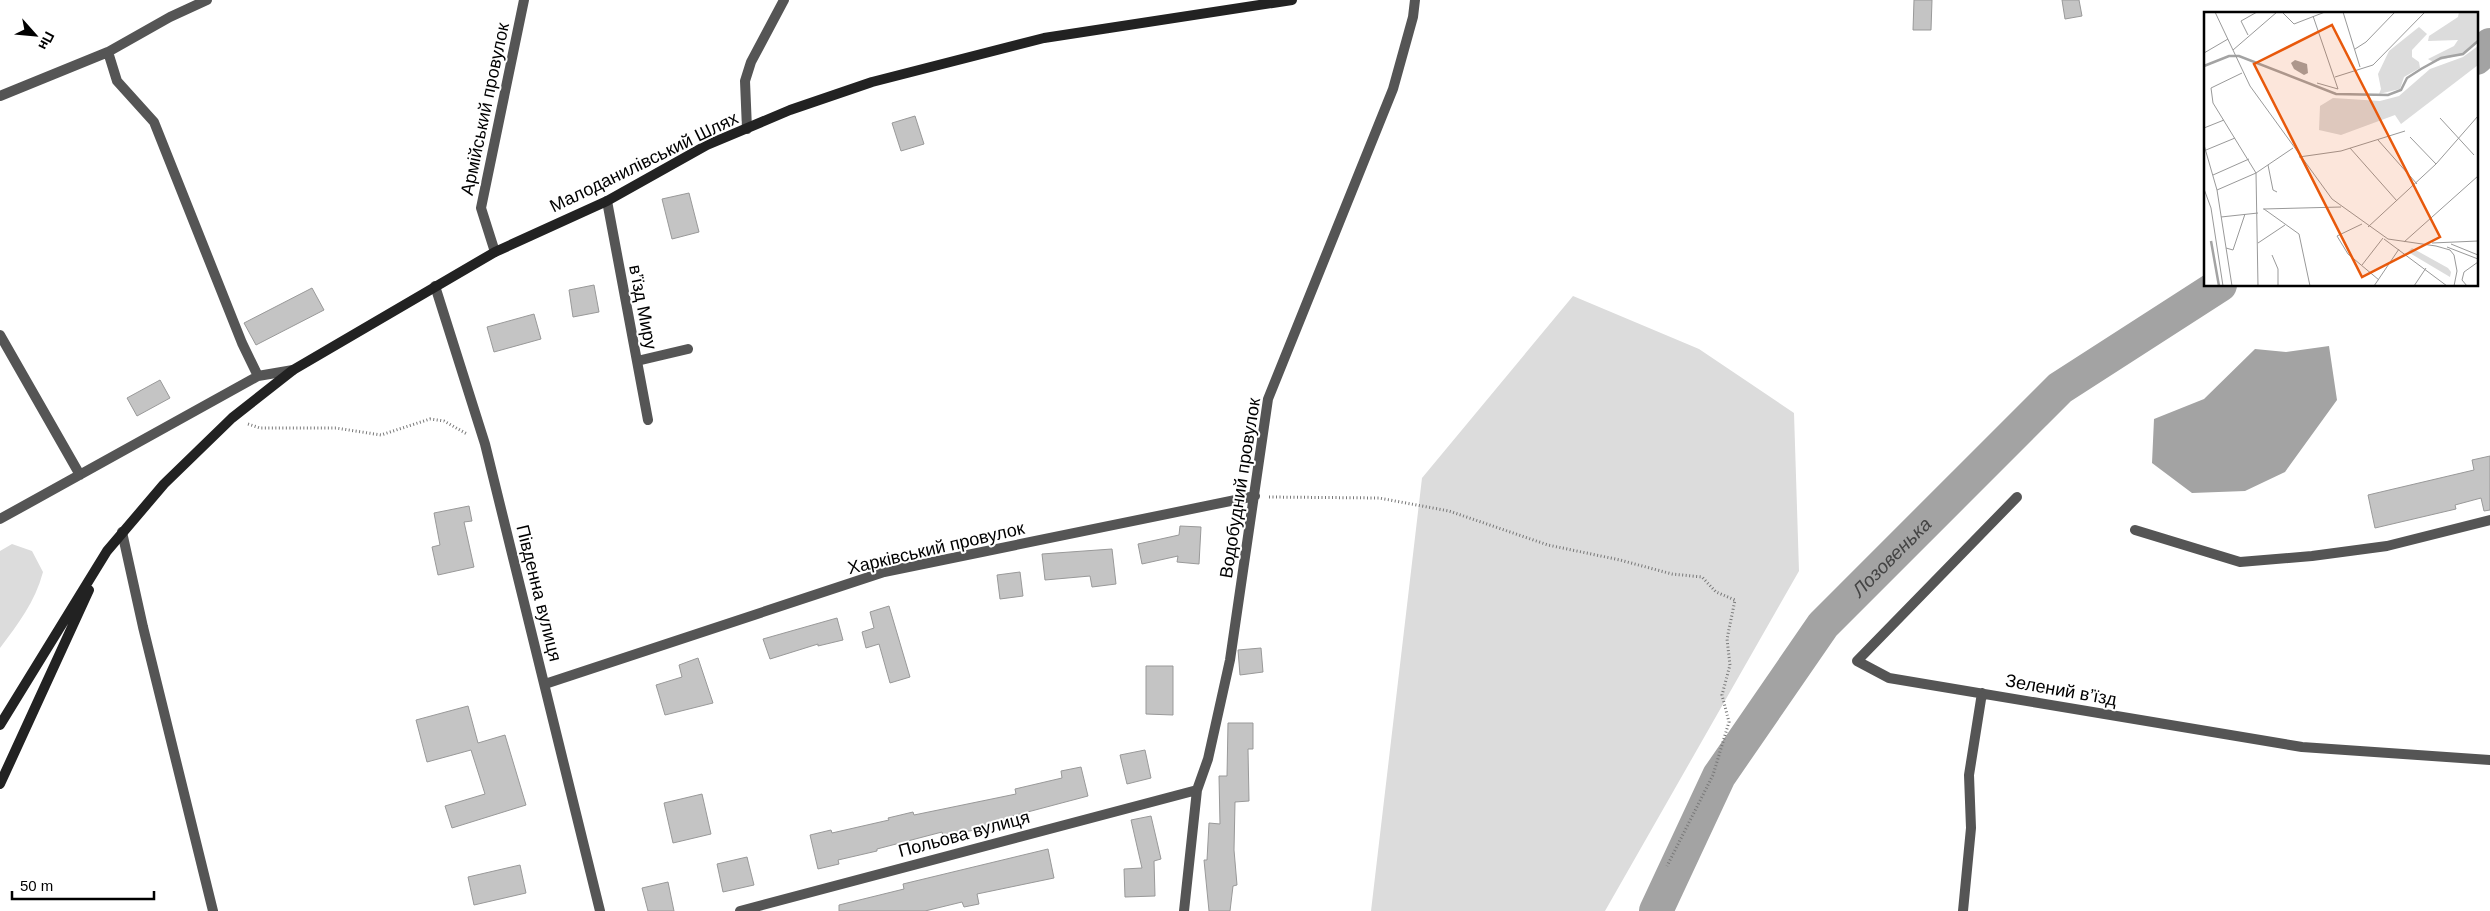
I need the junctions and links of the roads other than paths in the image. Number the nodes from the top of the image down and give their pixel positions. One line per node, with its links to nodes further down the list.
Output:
1 (208, 0): 6 (street)
2 (524, 0): 10 (street, Армійський провулок)
3 (784, 0): 8 (street)
4 (1292, 0): 8 (main road, Малоданилівський Шлях)
5 (1415, 0): 19 (street, Водобудний провулок)
6 (108, 52): 7 (street); 16 (street)
7 (0, 96)
8 (747, 128): 9 (main road, Малоданилівський Шлях)
9 (607, 200): 10 (main road, Малоданилівський Шлях); 14 (street, в’їзд Миру)
10 (495, 252): 11 (main road, Малоданилівський Шлях)
11 (436, 286): 15 (main road, Малоданилівський Шлях); 26 (street, Південна вулиця)
12 (0, 335): 18 (street)
13 (688, 349): 14 (street)
14 (637, 361): 17 (street, в’їзд Миру)
15 (293, 370): 16 (street); 24 (main road, Малоданилівський Шлях)
16 (258, 376): 18 (street)
17 (648, 420)
18 (80, 475): 21 (street)
19 (1255, 496): 26 (street, Харківський провулок); 31 (street, Водобудний провулок)
20 (2017, 497): 27 (street, Зелений в’їзд)
21 (0, 519)
22 (2490, 520): 23 (street)
23 (2135, 530)
24 (122, 532): 25 (main road, Малоданилівський Шлях); 32 (street)
25 (107, 551): 28 (main road); 30 (main road)
26 (545, 684): 33 (street, Південна вулиця)
27 (1982, 693): 29 (street, Зелений в’їзд); 36 (street)
28 (0, 725)
29 (2490, 760)
30 (0, 784)
31 (1197, 790): 34 (street, Польова вулиця); 35 (street, Водобудний провулок)
32 (213, 911)
33 (600, 911)
34 (740, 911)
35 (1184, 911)
36 (1963, 911)

